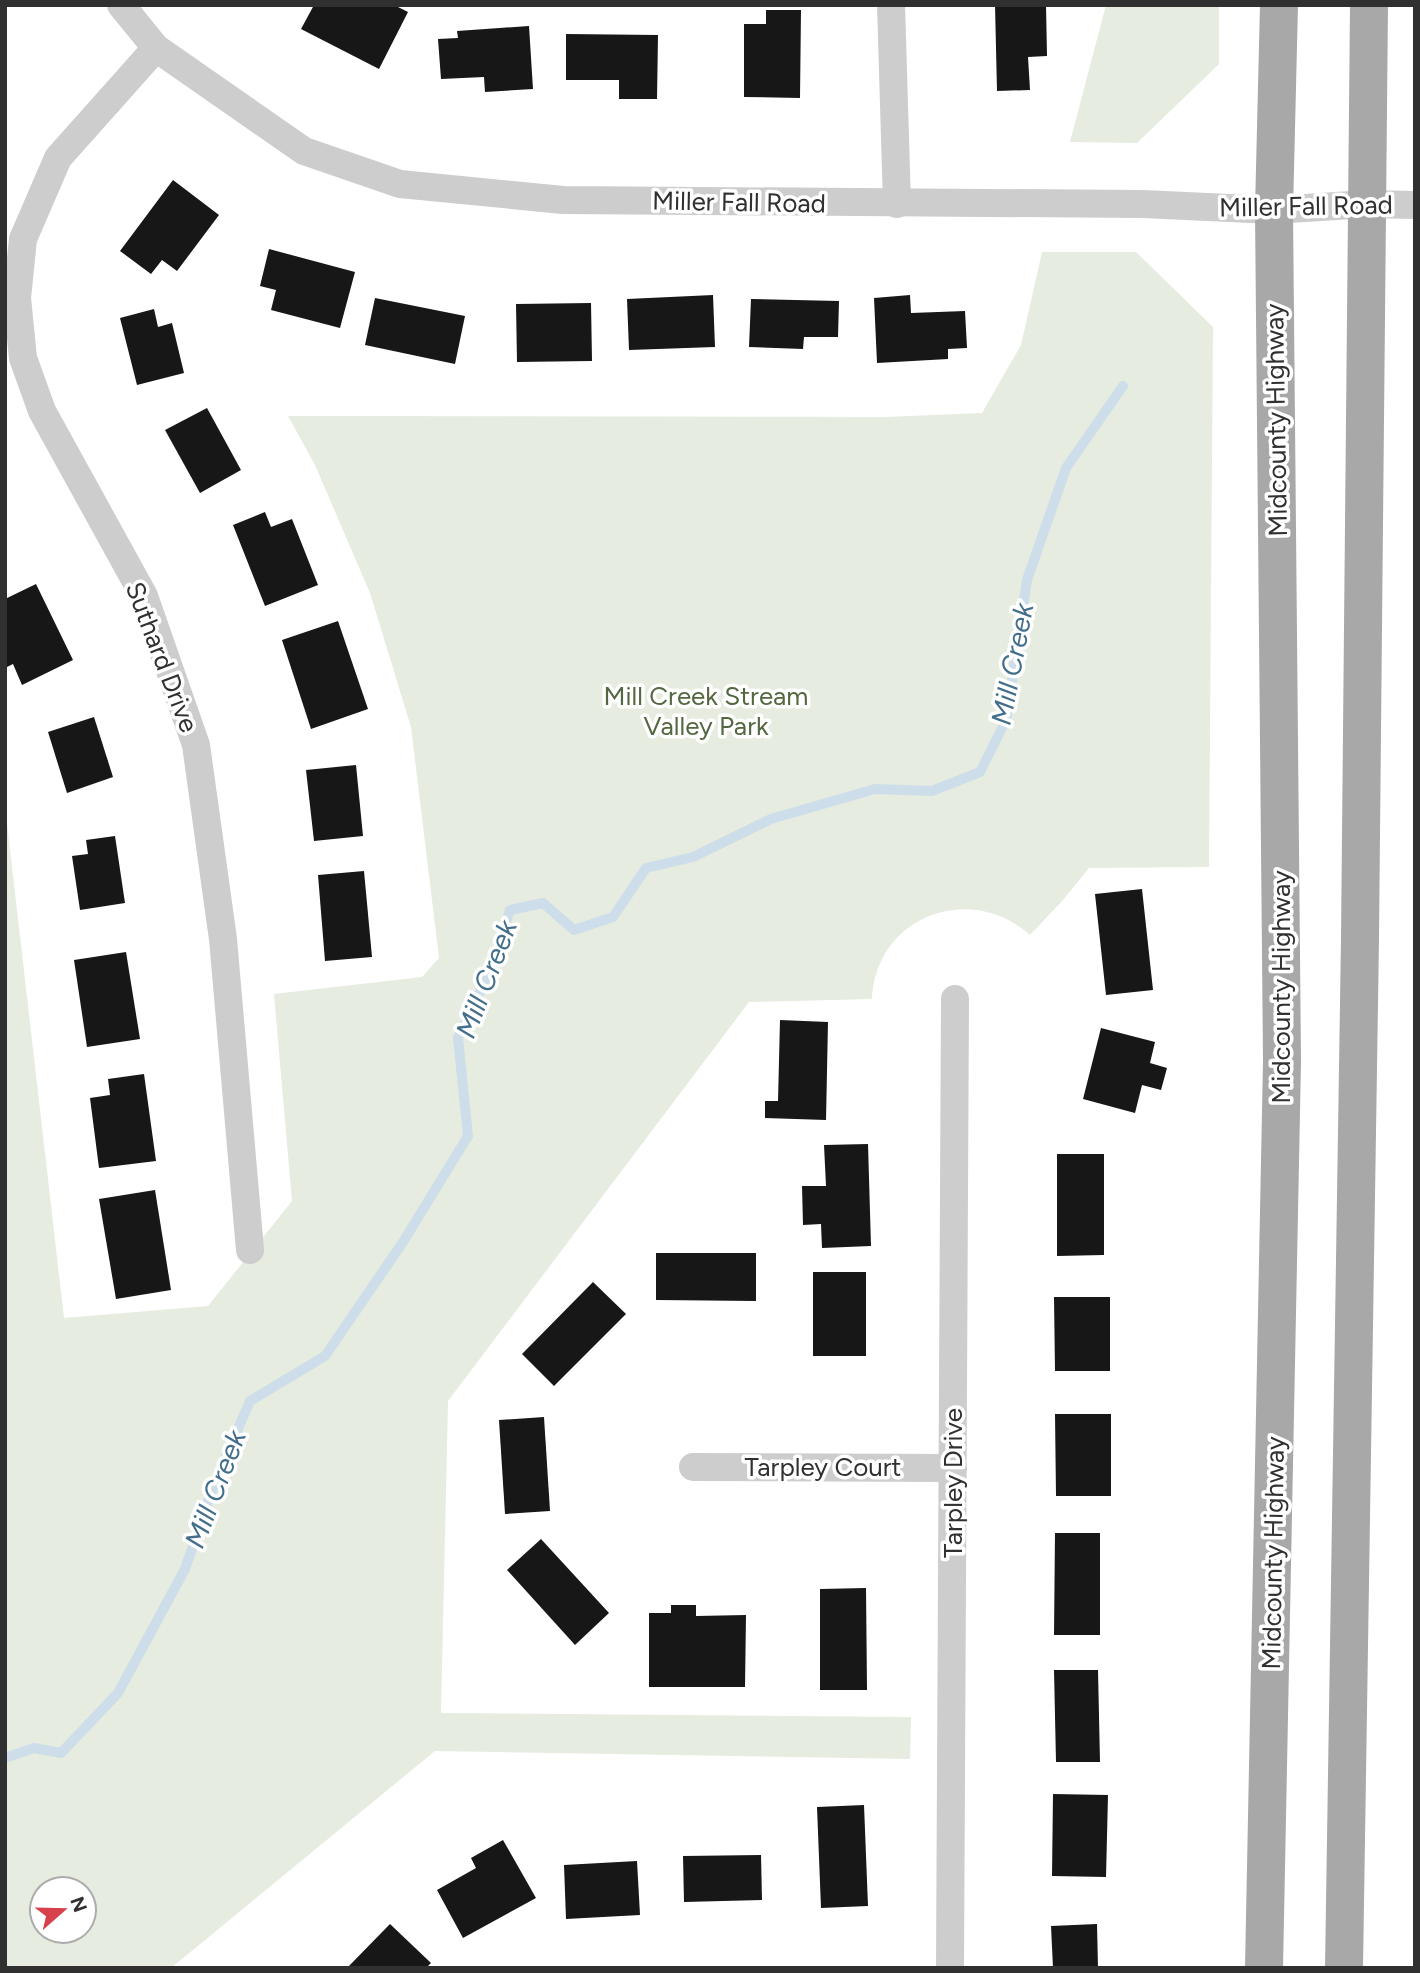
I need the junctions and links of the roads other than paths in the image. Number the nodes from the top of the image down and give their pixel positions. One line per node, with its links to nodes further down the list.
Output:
1 (121, 5): 5 (street, Miller Fall Road)
2 (891, 5): 6 (street)
3 (1279, 5): 9 (main road, Midcounty Highway)
4 (1369, 5): 7 (main road)
5 (156, 48): 6 (street, Miller Fall Road); 11 (street, Suthard Drive)
6 (897, 204): 9 (street, Miller Fall Road)
7 (1367, 204): 8 (street, Miller Fall Road); 9 (street, Miller Fall Road); 16 (main road)
8 (1415, 205)
9 (1275, 210): 15 (main road, Midcounty Highway)
10 (955, 999): 13 (street, Tarpley Drive)
11 (250, 1250)
12 (693, 1466): 13 (street, Tarpley Court)
13 (953, 1468): 14 (street, Tarpley Drive)
14 (950, 1968)
15 (1264, 1968)
16 (1344, 1968)

